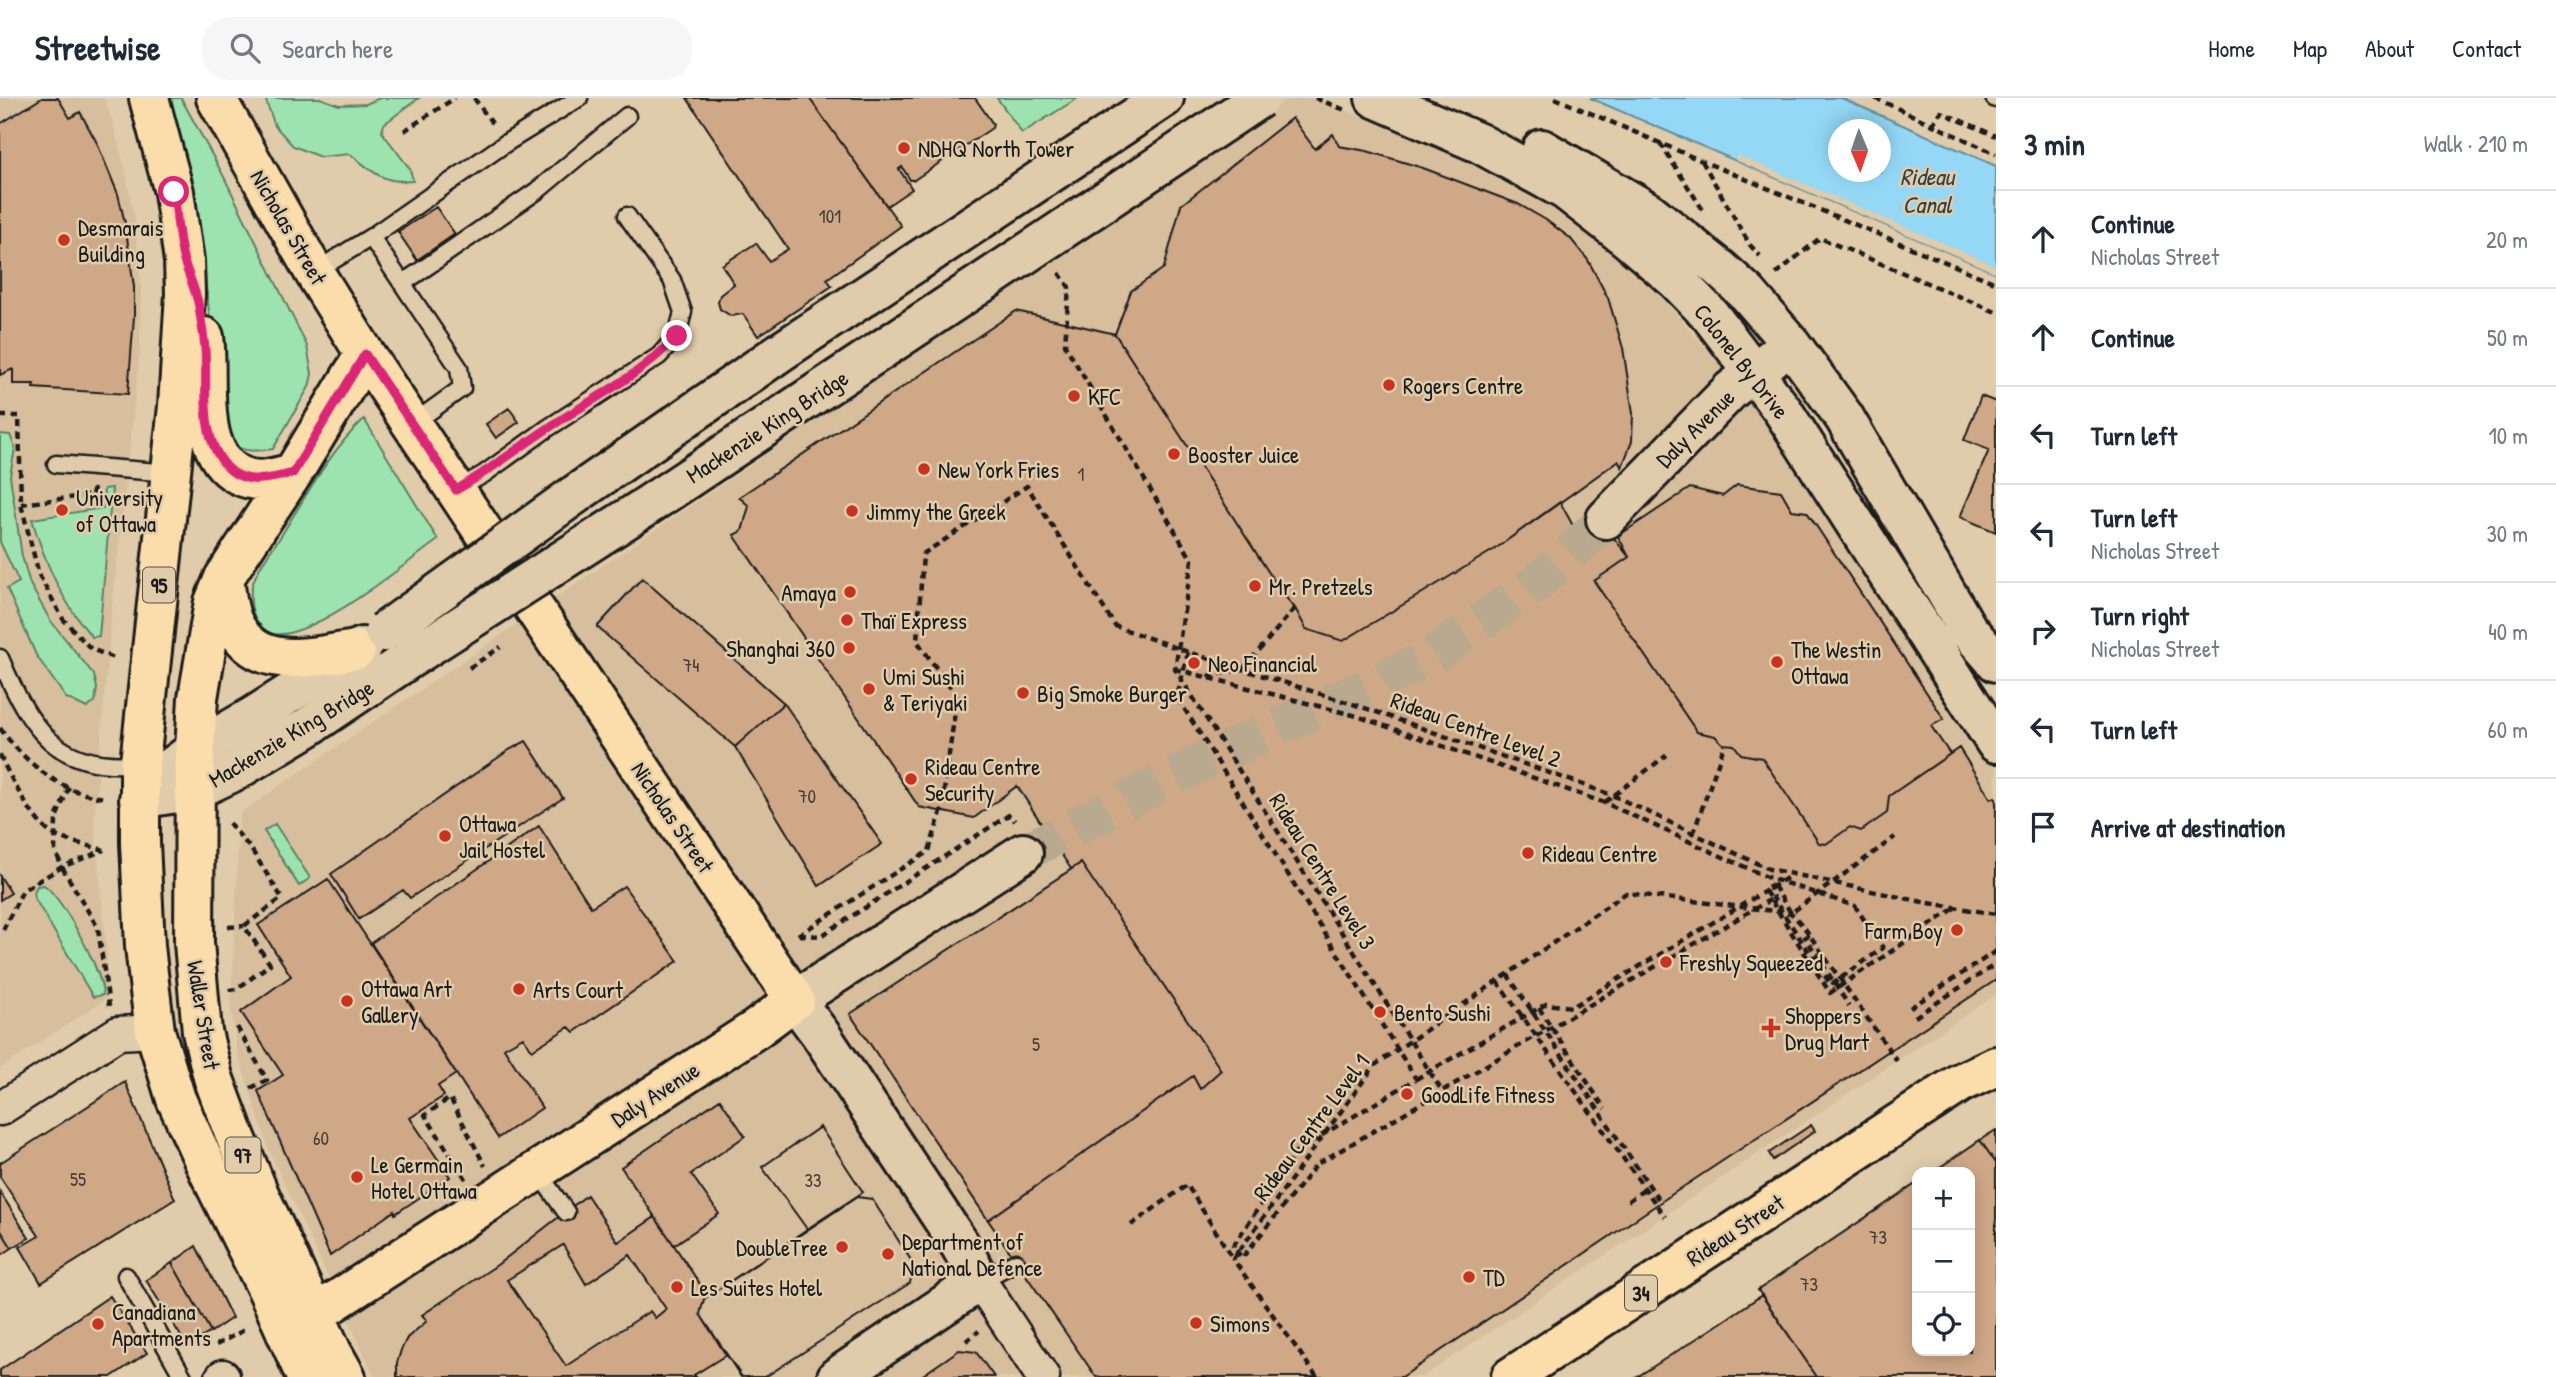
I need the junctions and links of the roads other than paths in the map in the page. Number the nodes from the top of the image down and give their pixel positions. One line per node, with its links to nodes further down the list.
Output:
1 (149, 98): 11 (main road, 95)
2 (216, 98): 12 (main road, Nicholas Street)
3 (579, 98): 10 (lane)
4 (1164, 98): 25 (main road, Mackenzie King Bridge, bridge)
5 (1260, 98): 32 (main road, Mackenzie King Bridge, bridge)
6 (1376, 98): 16 (main road, Colonel By Drive)
7 (1435, 98): 14 (main road, Colonel By Drive)
8 (628, 116): 13 (lane)
9 (627, 216): 21 (lane)
10 (371, 237): 12 (lane); 13 (lane)
11 (184, 261): 19 (main road, 95); 20 (main road)
12 (314, 272): 15 (main road, Nicholas Street)
13 (403, 284): 17 (lane)
14 (1791, 344): 16 (main road, Daly Avenue); 24 (main road, Colonel By Drive)
15 (365, 354): 17 (main road, Nicholas Street); 20 (main road)
16 (1755, 372): 22 (main road, Daly Avenue); 29 (main road, Colonel By Drive)
17 (412, 424): 21 (main road, Nicholas Street)
18 (56, 464): 19 (lane)
19 (171, 473): 31 (main road, 95)
20 (293, 473): 23 (main road)
21 (456, 490): 34 (main road, Nicholas Street)
22 (1606, 519)
23 (224, 579): 25 (main road); 30 (main road)
24 (1968, 630): 27 (main road); 28 (street, Colonel By Drive)
25 (370, 641): 30 (main road, Mackenzie King Bridge)
26 (0, 658): 31 (lane)
27 (1996, 662)
28 (1996, 678)
29 (1996, 743)
30 (195, 750): 31 (main road, Mackenzie King Bridge); 32 (main road, Waller Street / 97)
31 (140, 781): 32 (main road, Mackenzie King Bridge); 35 (main road, Waller Street / 97)
32 (195, 790): 45 (main road, Waller Street / 97)
33 (1020, 837): 34 (main road, Daly Avenue)
34 (795, 1000): 40 (main road, Daly Avenue); 44 (main road, Nicholas Street)
35 (137, 1032): 39 (street); 45 (main road, Waller Street / 97)
36 (1996, 1050): 38 (main road, Rideau Street / 34)
37 (1996, 1066): 38 (main road, Rideau Street / 34)
38 (1960, 1083): 51 (main road, Rideau Street / 34)
39 (0, 1109)
40 (536, 1170): 41 (lane); 45 (main road, Daly Avenue)
41 (566, 1212)
42 (1016, 1262): 44 (lane)
43 (125, 1276): 46 (lane)
44 (980, 1282): 49 (main road); 50 (street)
45 (301, 1323): 47 (main road, Waller Street / 97); 48 (main road, Waller Street / 97)
46 (183, 1377)
47 (306, 1377)
48 (346, 1377)
49 (837, 1377)
50 (1043, 1377)
51 (1511, 1377)

